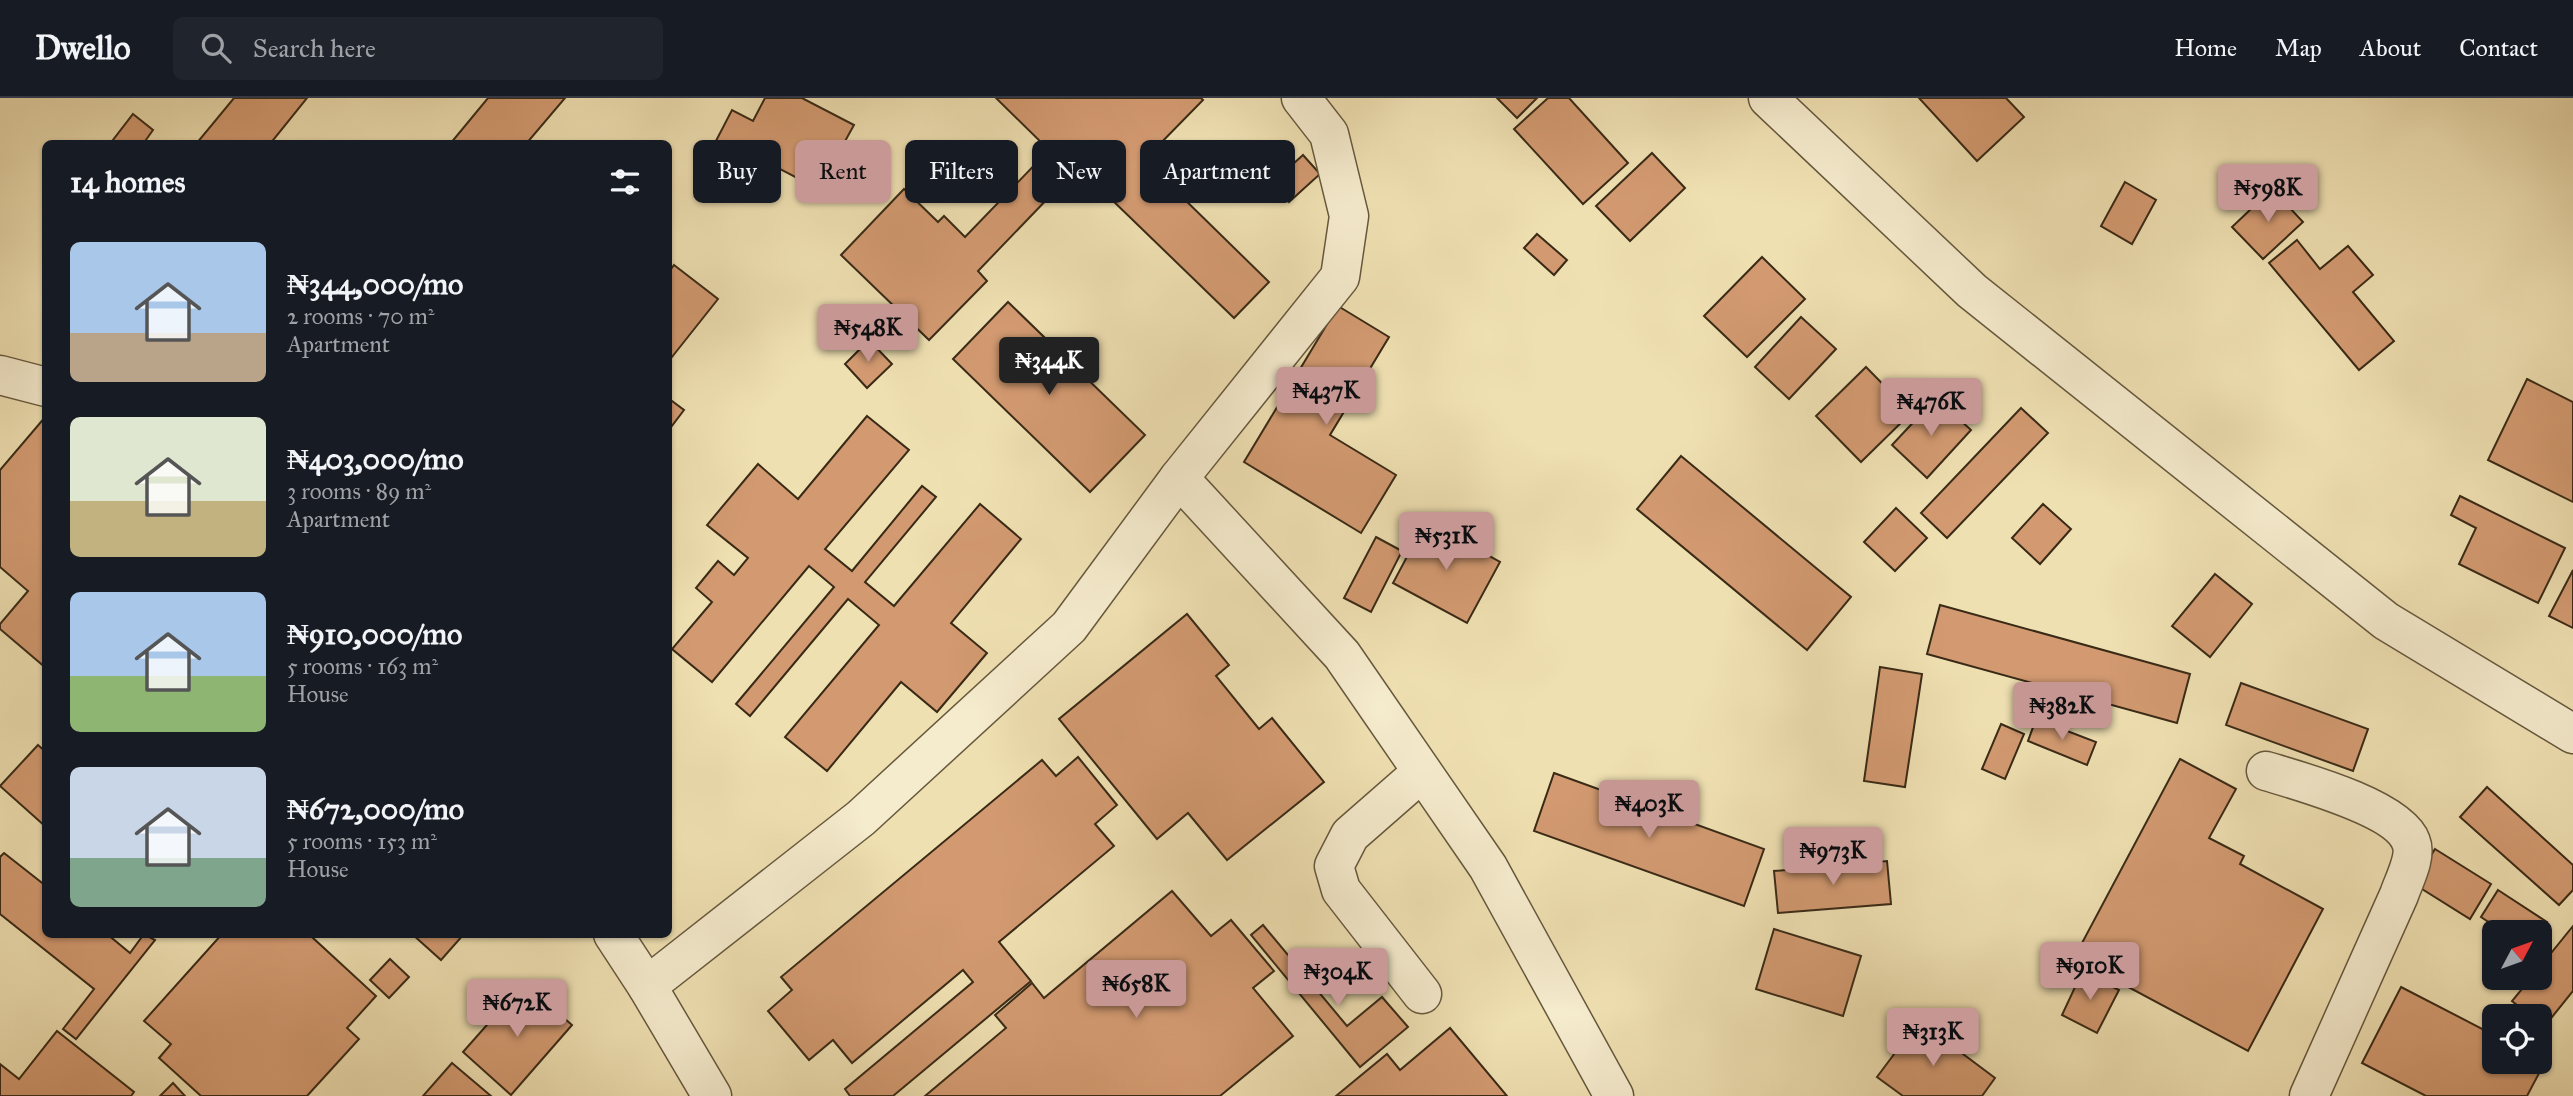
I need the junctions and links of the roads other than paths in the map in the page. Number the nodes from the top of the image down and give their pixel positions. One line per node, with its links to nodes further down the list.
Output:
1 (1301, 98): 3 (street)
2 (1768, 98): 4 (street)
3 (1180, 478): 6 (street); 8 (street)
4 (2569, 721)
5 (2266, 771): 12 (street)
6 (1422, 772): 9 (street); 11 (street)
7 (616, 938): 8 (street)
8 (648, 986): 10 (street)
9 (1422, 994)
10 (712, 1096)
11 (1614, 1096)
12 (2309, 1096)

